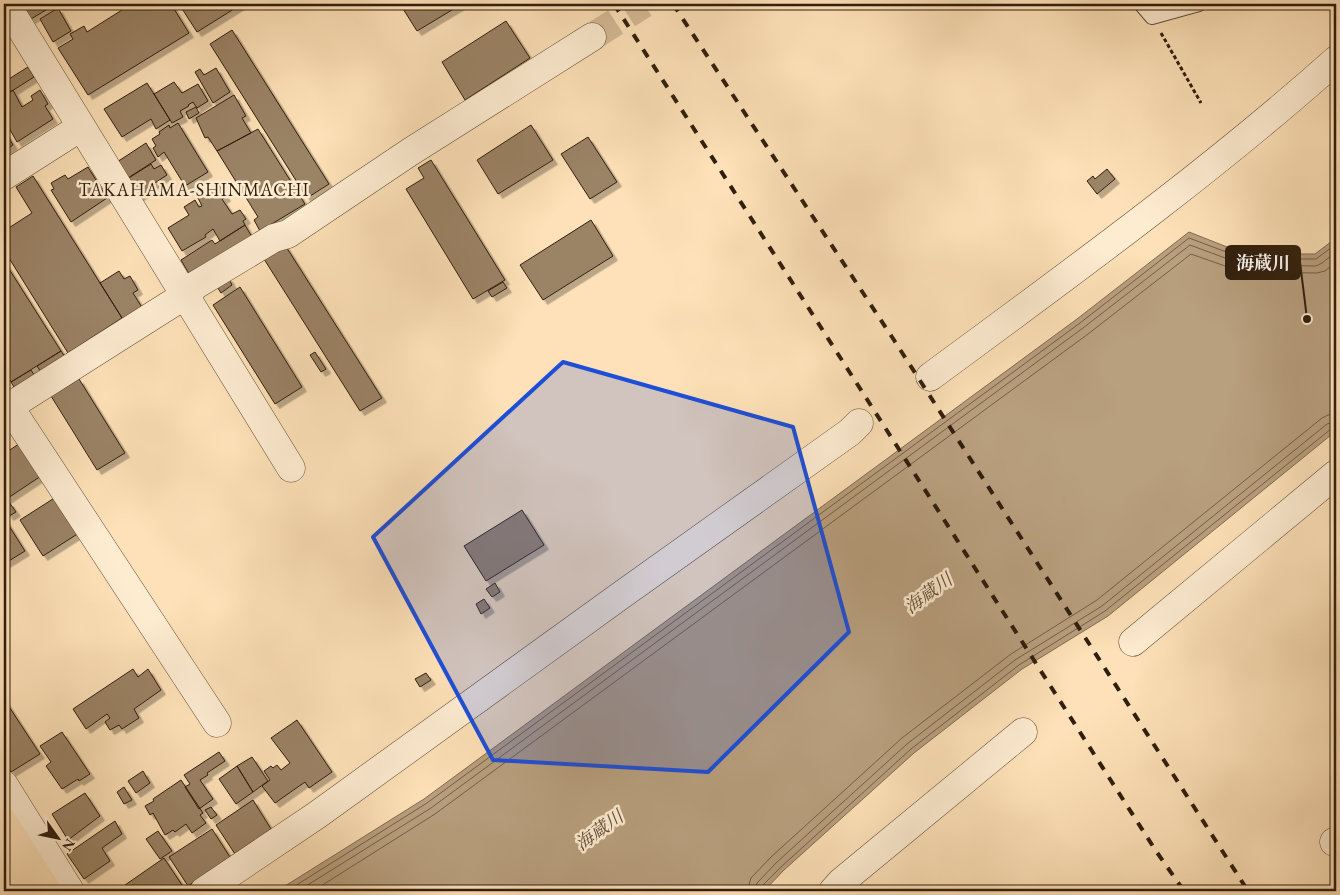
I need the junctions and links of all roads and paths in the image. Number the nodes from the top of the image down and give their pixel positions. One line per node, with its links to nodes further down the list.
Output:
1 (6, 4): 8 (street)
2 (1141, 4): 4 (lane)
3 (1199, 4): 4 (lane)
4 (1152, 17): 7 (path)
5 (592, 37): 10 (street)
6 (1336, 60): 11 (street)
7 (1201, 102)
8 (81, 127): 9 (street); 10 (street)
9 (4, 176)
10 (185, 296): 12 (street); 14 (street)
11 (930, 377)
12 (6, 408): 17 (street)
13 (859, 423): 25 (street)
14 (291, 468)
15 (1336, 474): 16 (street)
16 (1133, 642)
17 (217, 723)
18 (1023, 732): 26 (street)
19 (4, 785): 24 (street)
20 (4, 823): 23 (highway)
21 (4, 868): 22 (highway)
22 (19, 891)
23 (47, 891)
24 (70, 891)
25 (204, 891)
26 (833, 891)

